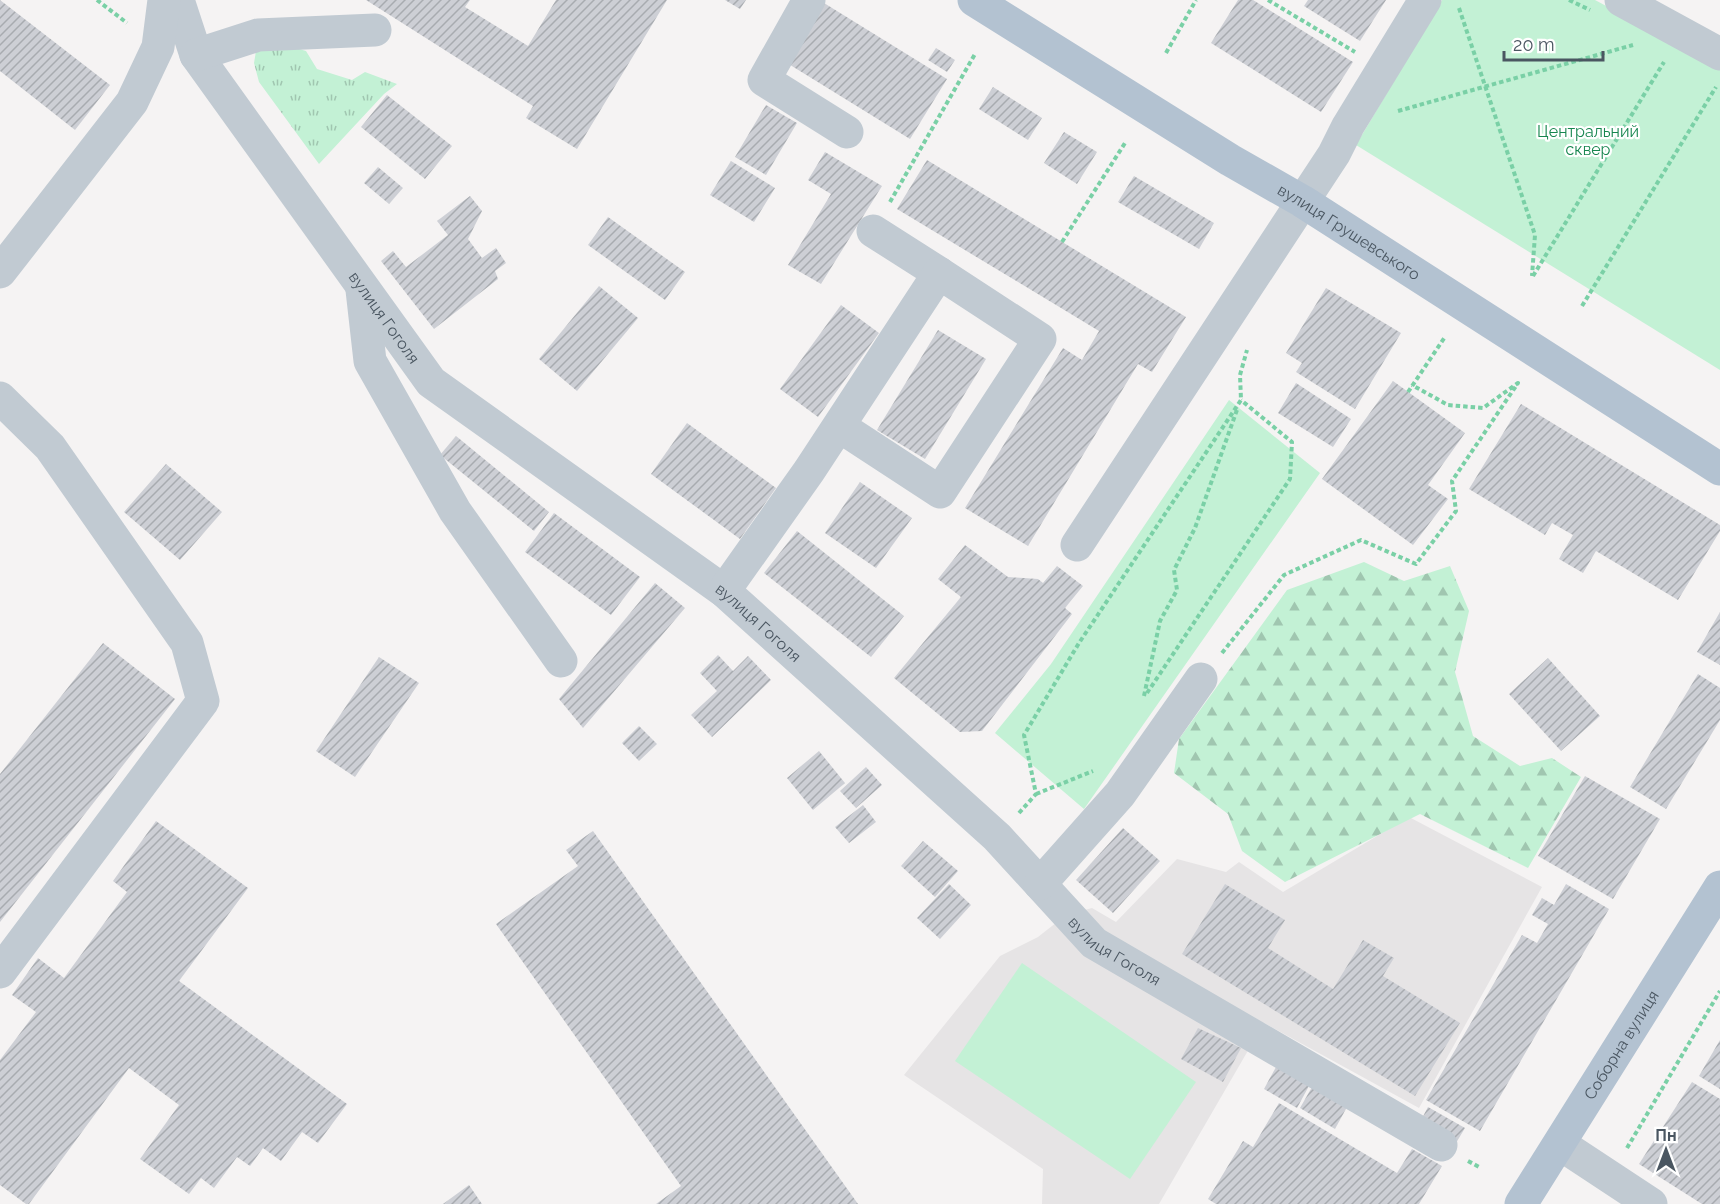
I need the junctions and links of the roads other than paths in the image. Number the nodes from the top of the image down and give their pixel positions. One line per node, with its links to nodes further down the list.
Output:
1 (164, 0): 14 (street)
2 (178, 0): 10 (street, вулиця Гоголя)
3 (809, 0): 11 (street)
4 (974, 0): 12 (main road, вулиця Грушевського)
5 (1425, 0): 12 (street)
6 (1621, 0): 7 (street)
7 (1667, 10): 9 (street)
8 (375, 30): 10 (street)
9 (1720, 54)
10 (196, 55): 16 (street, вулиця Гоголя)
11 (847, 132)
12 (1302, 201): 19 (main road, вулиця Грушевського); 20 (street)
13 (873, 231): 15 (street)
14 (0, 272)
15 (939, 273): 18 (street); 18 (street)
16 (361, 286): 21 (street, вулиця Гоголя); 22 (street)
17 (0, 398): 26 (street)
18 (839, 426): 21 (street)
19 (1720, 469)
20 (1077, 545)
21 (724, 591): 24 (street, вулиця Гоголя)
22 (561, 661)
23 (1201, 679): 24 (street)
24 (1040, 884): 28 (street, вулиця Гоголя)
25 (1720, 887): 27 (main road, Соборна вулиця)
26 (0, 972)
27 (1560, 1144): 29 (main road, Соборна вулиця); 30 (street)
28 (1441, 1145)
29 (1521, 1204)
30 (1651, 1204)

